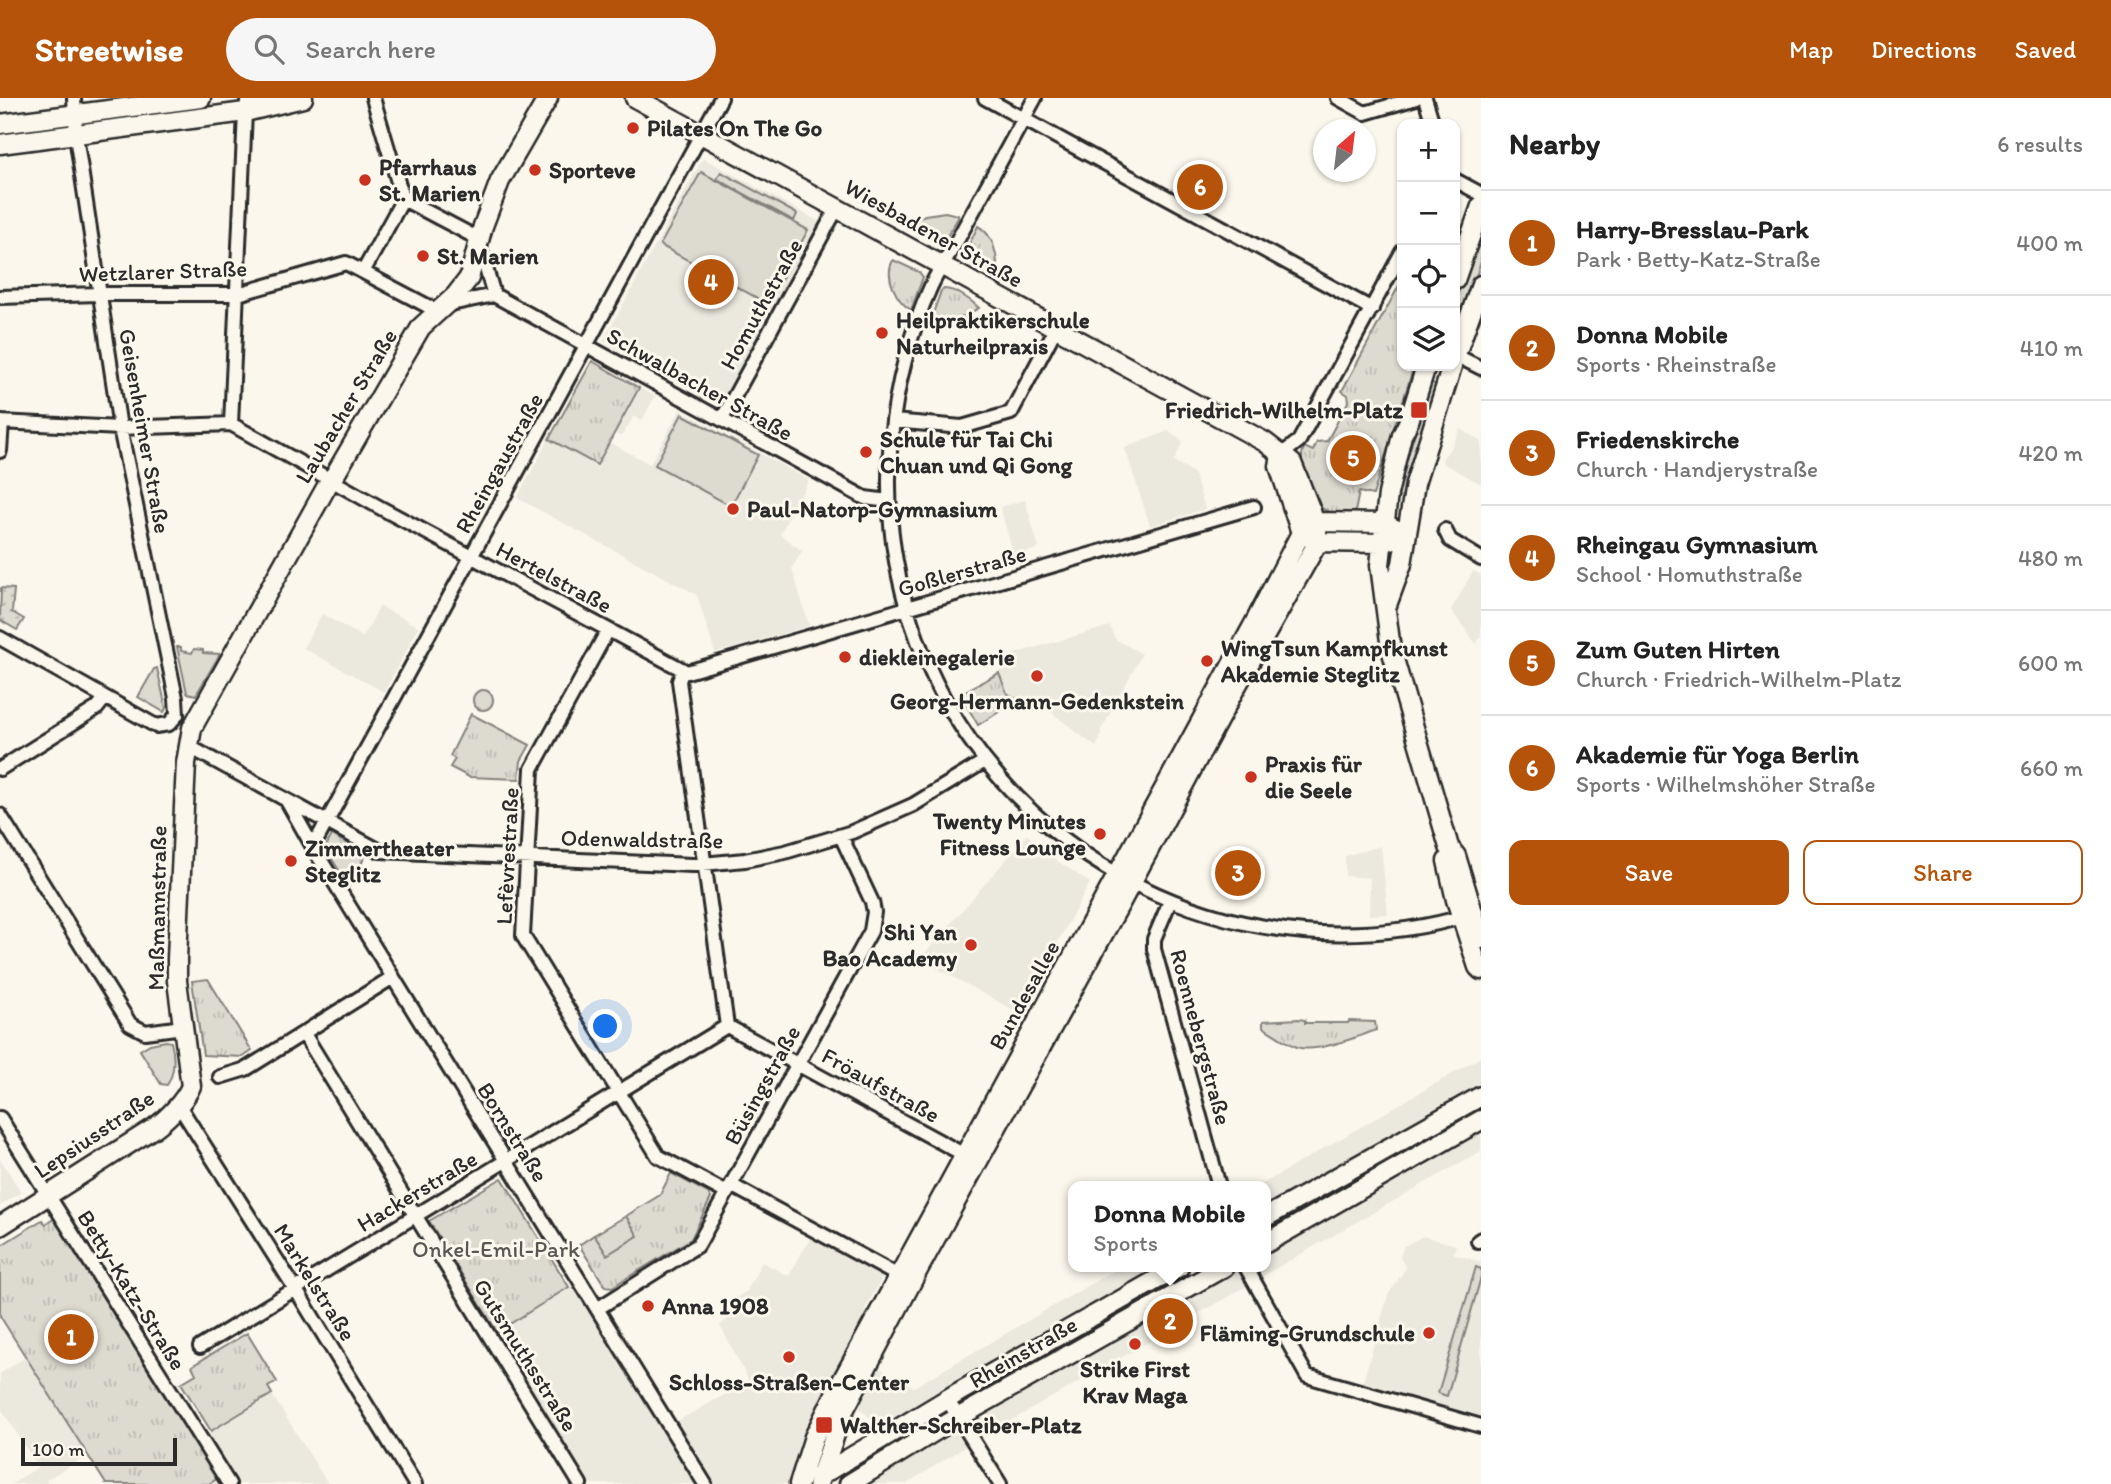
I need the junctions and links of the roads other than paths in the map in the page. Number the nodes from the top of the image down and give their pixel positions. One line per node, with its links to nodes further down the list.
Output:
1 (201, 98): 13 (street)
2 (303, 98): 12 (street)
3 (373, 98): 22 (street)
4 (548, 98): 25 (street, Laubacher Straße)
5 (635, 98): 17 (street, Wiesbadener Straße)
6 (721, 98): 17 (street, Rheingaustraße)
7 (985, 98): 14 (street)
8 (1035, 98): 14 (street)
9 (1338, 98): 10 (street)
10 (1416, 98)
11 (1425, 98): 15 (street)
12 (246, 105): 18 (street); 32 (street)
13 (74, 107): 16 (street); 18 (street, Geisenheimer Straße)
14 (1023, 119): 28 (street); 36 (street)
15 (1431, 119)
16 (0, 124)
17 (701, 134): 24 (street, Wiesbadener Straße); 39 (street, Rheingaustraße)
18 (76, 136): 19 (street); 31 (street, Geisenheimer Straße)
19 (0, 144)
20 (1459, 182): 21 (street)
21 (1481, 194)
22 (403, 198): 25 (street); 29 (street)
23 (1481, 206): 26 (street)
24 (837, 208): 28 (street, Wiesbadener Straße); 44 (street, Homuthstraße)
25 (479, 241): 33 (street); 35 (street, Laubacher Straße)
26 (1460, 246)
27 (1397, 262): 36 (street)
28 (943, 267): 37 (street, Wiesbadener Straße); 45 (street)
29 (363, 272): 32 (street, Wetzlarer Straße); 35 (street, Wetzlarer Straße)
30 (1481, 285): 38 (street)
31 (99, 294): 32 (street, Wetzlarer Straße); 34 (street, Wetzlarer Straße); 48 (street, Geisenheimer Straße)
32 (238, 294): 47 (street)
33 (494, 295): 35 (street); 39 (street, Schwalbacher Straße)
34 (0, 297)
35 (440, 309): 51 (street, Laubacher Straße)
36 (1372, 309): 50 (street)
37 (1056, 328): 45 (street); 50 (street, Wiesbadener Straße)
38 (1460, 342)
39 (587, 345): 44 (street, Schwalbacher Straße); 60 (street, Rheingaustraße)
40 (1460, 358): 41 (street)
41 (1481, 368)
42 (1424, 371): 54 (street)
43 (1450, 371): 57 (street)
44 (722, 419): 52 (street, Schwalbacher Straße)
45 (893, 421): 52 (street)
46 (1, 422): 48 (street); 49 (street)
47 (231, 424): 48 (street); 51 (street, Hertelstraße)
48 (120, 428): 67 (street, Geisenheimer Straße)
49 (0, 451)
50 (1281, 455): 55 (street)
51 (331, 480): 60 (street, Hertelstraße); 68 (street, Laubacher Straße)
52 (889, 501): 63 (street)
53 (1254, 507): 63 (street, Goßlerstraße)
54 (1383, 523): 55 (street); 57 (street); 59 (street)
55 (1308, 527): 58 (street); 78 (street, Bundesallee)
56 (1445, 530): 61 (street)
57 (1406, 534): 59 (street); 62 (street)
58 (1318, 542): 59 (street); 78 (street, Bundesallee)
59 (1382, 544): 62 (street)
60 (472, 557): 64 (street, Hertelstraße); 73 (street, Rheingaustraße)
61 (1481, 559)
62 (1387, 604): 80 (street)
63 (906, 609): 66 (street, Goßlerstraße); 69 (street)
64 (608, 630): 66 (street, Hertelstraße); 76 (street, Lefèvrestraße)
65 (0, 638): 67 (street)
66 (683, 670): 77 (street)
67 (105, 698): 70 (street)
68 (188, 746): 71 (street, Odenwaldstraße); 85 (street, Maßmannstraße)
69 (985, 761): 74 (street, Odenwaldstraße); 78 (street)
70 (0, 769)
71 (287, 801): 73 (street, Odenwaldstraße); 75 (street, Bornstraße)
72 (0, 816): 85 (street)
73 (327, 822): 75 (street, Rheingaustraße); 76 (street, Odenwaldstraße)
74 (841, 836): 77 (street, Odenwaldstraße); 87 (street, Büsingstraße)
75 (313, 847): 83 (street, Bornstraße)
76 (527, 857): 77 (street, Odenwaldstraße); 89 (street, Lefèvrestraße)
77 (704, 864): 84 (street)
78 (1124, 878): 79 (street); 94 (street, Bundesallee)
79 (1170, 901): 80 (street); 96 (street, Roennebergstraße)
80 (1472, 914): 81 (street); 82 (street)
81 (1481, 939)
82 (1481, 970)
83 (393, 978): 86 (street); 95 (street, Bornstraße)
84 (727, 1026): 87 (street, Fröaufstraße); 89 (street, Hackerstraße)
85 (183, 1027): 91 (street, Maßmannstraße)
86 (304, 1034): 88 (street); 100 (street, Gutsmuthsstraße)
87 (799, 1064): 94 (street, Fröaufstraße); 97 (street, Büsingstraße)
88 (220, 1077)
89 (619, 1092): 95 (street, Hackerstraße); 97 (street, Lefèvrestraße)
90 (1481, 1096): 99 (street)
91 (178, 1104): 98 (street, Lepsiusstraße); 107 (street, Markelstraße)
92 (0, 1118): 98 (street, Betty-Katz-Straße)
93 (1481, 1120): 102 (street)
94 (971, 1158): 106 (street, Bundesallee)
95 (506, 1161): 100 (street, Hackerstraße); 108 (street, Bornstraße)
96 (1218, 1181)
97 (729, 1189): 106 (street, Lefèvrestraße); 108 (street, Büsingstraße)
98 (49, 1195): 101 (street, Lepsiusstraße); 114 (street, Betty-Katz-Straße)
99 (1271, 1214)
100 (415, 1216): 107 (street, Hackerstraße); 116 (street, Gutsmuthsstraße)
101 (0, 1226)
102 (1271, 1240)
103 (1170, 1272): 110 (street, Rheinstraße)
104 (1215, 1272): 111 (street, Rheinstraße)
105 (1249, 1272): 112 (street)
106 (905, 1280): 113 (street, Bundesallee); 118 (street, Bundesallee)
107 (296, 1289): 109 (street, Hackerstraße); 115 (street, Markelstraße)
108 (597, 1308): 117 (street, Bornstraße)
109 (200, 1347)
110 (947, 1399): 111 (street); 113 (street, Rheinstraße)
111 (958, 1418): 119 (street, Rheinstraße); 120 (street)
112 (1481, 1426)
113 (815, 1481)
114 (229, 1484)
115 (415, 1484)
116 (580, 1484)
117 (705, 1484)
118 (799, 1484)
119 (849, 1484)
120 (1000, 1484)

